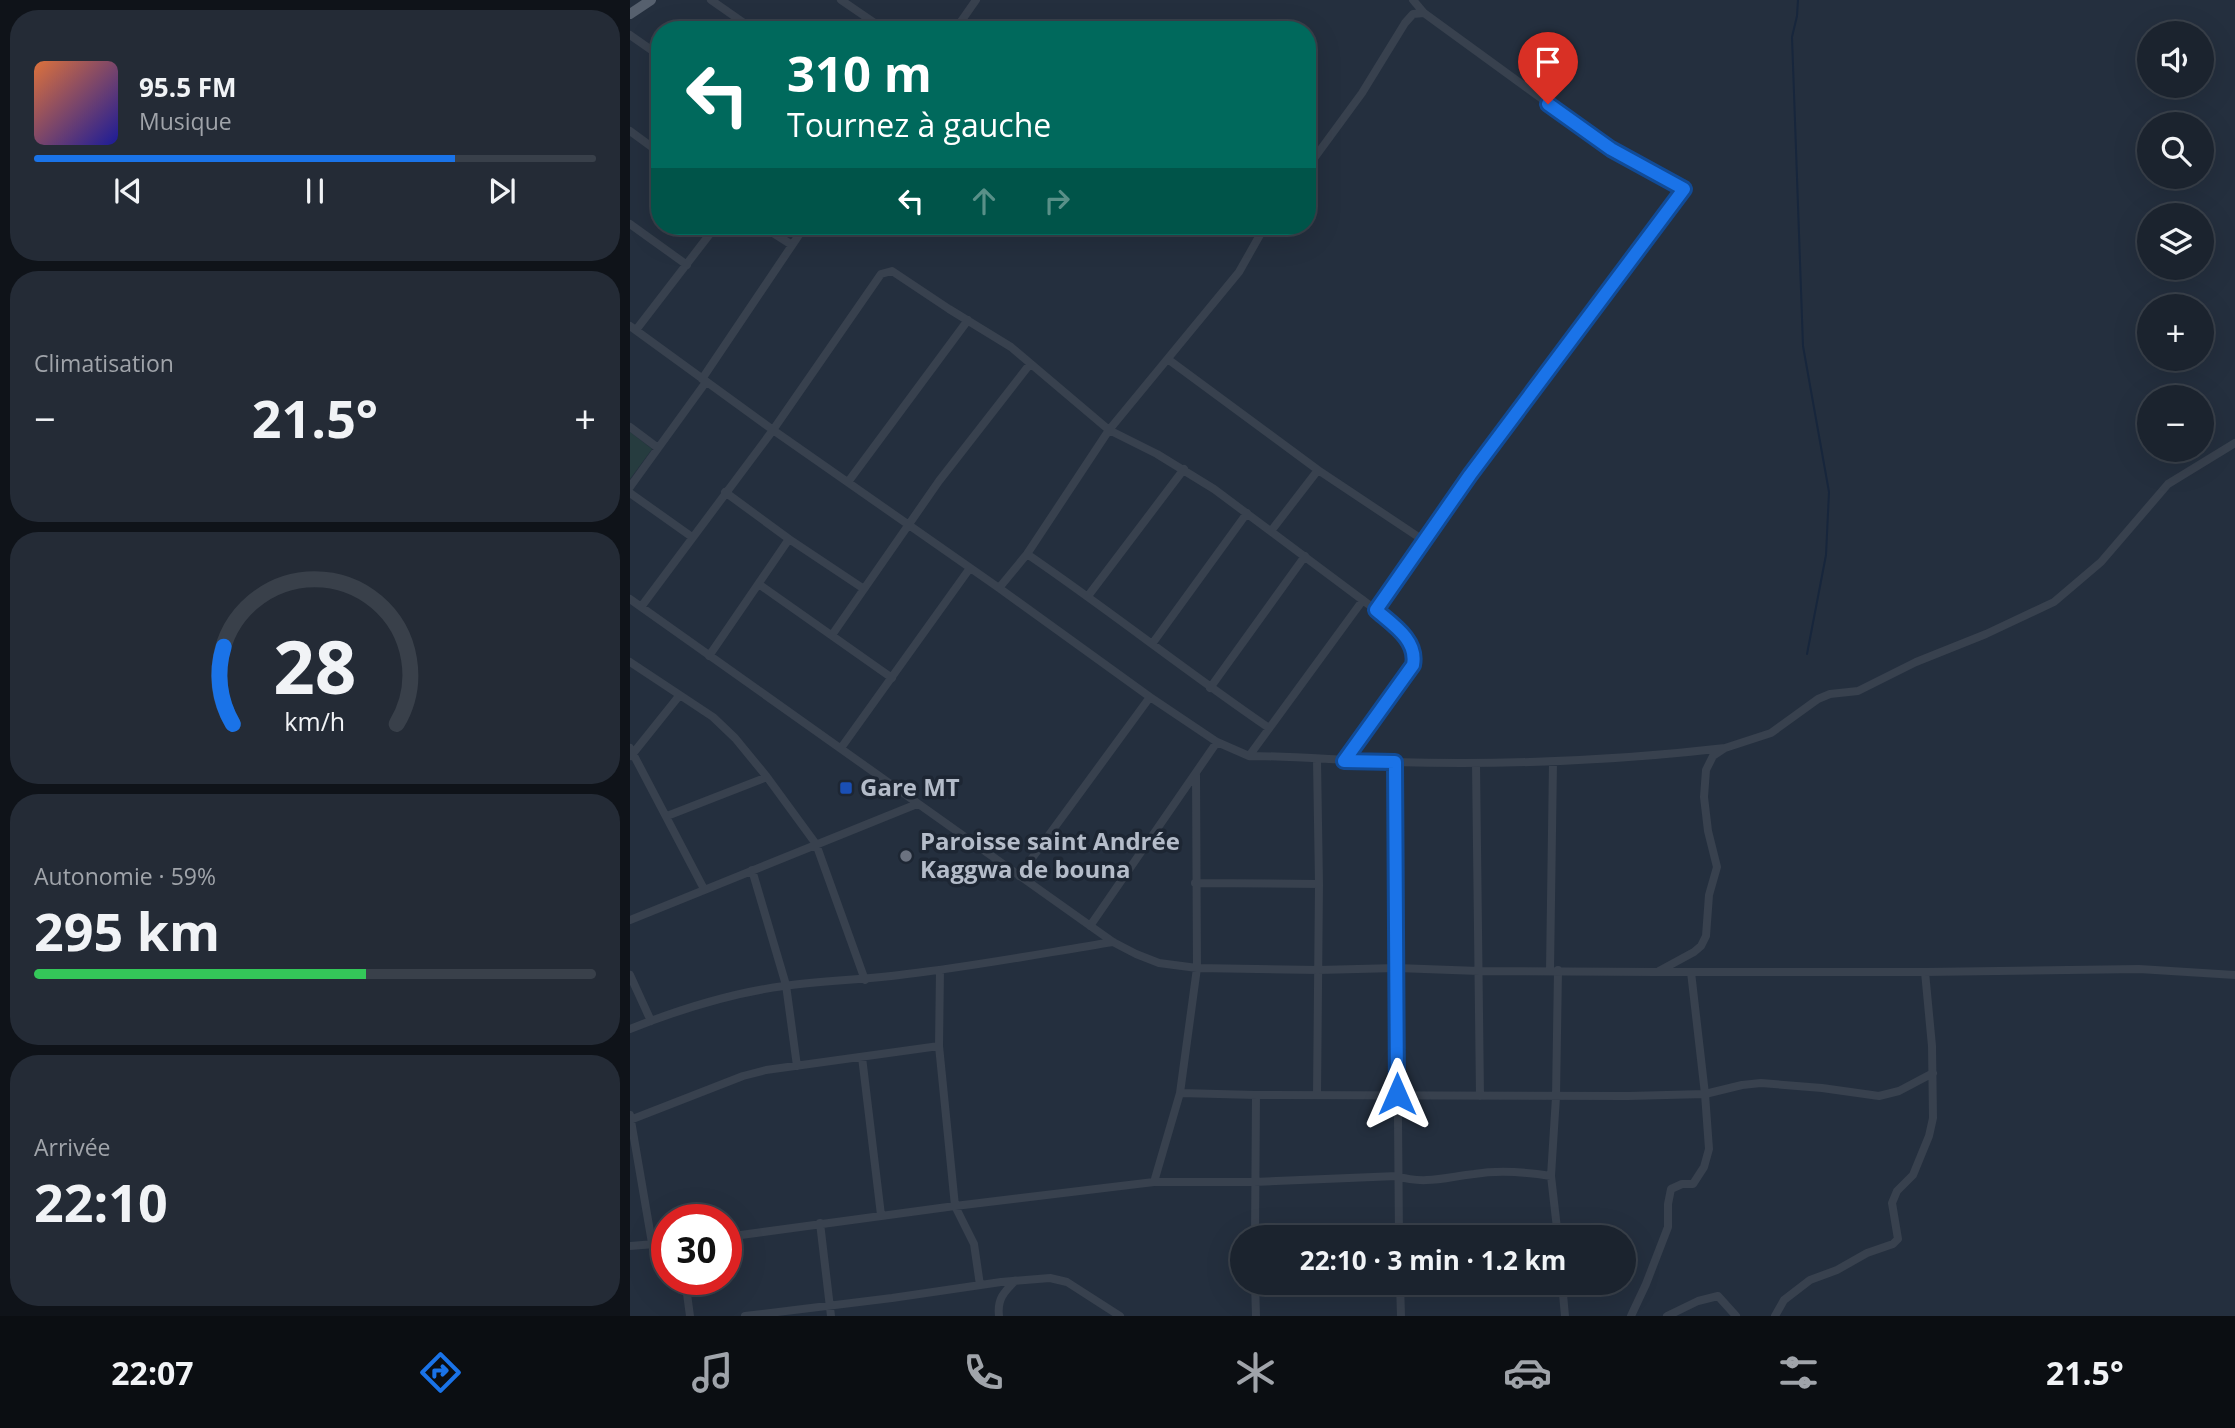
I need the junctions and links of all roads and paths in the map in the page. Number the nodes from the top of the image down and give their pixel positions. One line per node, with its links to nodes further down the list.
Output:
1 (711, 0): 8 (street)
2 (841, 0): 9 (street)
3 (976, 0): 10 (street)
4 (1413, 0): 6 (street)
5 (646, 1): 7 (main road)
6 (1424, 13): 15 (street); 44 (street)
7 (630, 14)
8 (741, 21)
9 (872, 21)
10 (961, 21)
11 (630, 35): 12 (street)
12 (651, 50)
13 (630, 131): 14 (street)
14 (651, 146)
15 (1316, 156)
16 (630, 224): 22 (street)
17 (709, 235): 22 (street)
18 (776, 235): 21 (street)
19 (799, 235): 21 (street)
20 (1260, 235): 25 (street)
21 (792, 245): 27 (street)
22 (687, 265): 24 (street)
23 (968, 320): 26 (street); 29 (street); 35 (street)
24 (633, 328): 27 (street)
25 (1169, 360): 30 (street); 34 (street)
26 (1030, 363): 30 (street); 40 (street)
27 (704, 380): 29 (street); 32 (street)
28 (630, 427): 32 (street)
29 (773, 430): 35 (street); 37 (street)
30 (1110, 430): 33 (street); 45 (street)
31 (2235, 443): 67 (street)
32 (658, 448): 36 (street)
33 (1184, 469): 39 (street); 51 (street)
34 (1318, 470): 41 (street); 44 (street)
35 (848, 482): 40 (street)
36 (630, 487)
37 (725, 492): 42 (street); 43 (street)
38 (630, 493): 42 (street)
39 (1247, 513): 41 (street); 57 (street)
40 (907, 525): 47 (street); 50 (street)
41 (1271, 531): 46 (street)
42 (692, 537): 54 (street)
43 (789, 539): 48 (street); 50 (street)
44 (1423, 540): 55 (street)
45 (1027, 554): 49 (street); 51 (street)
46 (1305, 556): 53 (street); 61 (street)
47 (970, 568): 49 (street); 60 (street)
48 (760, 585): 56 (street); 58 (street)
49 (999, 588): 63 (street)
50 (864, 589): 56 (street)
51 (1088, 596): 57 (street)
52 (630, 599): 54 (street)
53 (1363, 600): 55 (street); 64 (street)
54 (641, 607): 58 (street)
55 (1376, 610): 71 (street)
56 (832, 635): 60 (street)
57 (1152, 644): 61 (street)
58 (709, 656): 66 (street)
59 (630, 662): 62 (street)
60 (892, 678): 66 (street)
61 (1210, 688): 64 (street)
62 (679, 696): 68 (street); 76 (street)
63 (1150, 697): 65 (street); 81 (street)
64 (1269, 728): 69 (street)
65 (1217, 742): 69 (street); 75 (street)
66 (841, 748): 77 (street)
67 (1725, 748): 73 (street); 94 (street)
68 (631, 753): 78 (street)
69 (1249, 756): 70 (street)
70 (1317, 760): 71 (street); 83 (street)
71 (1344, 761): 72 (street)
72 (1395, 762): 74 (street); 89 (street)
73 (1553, 762): 74 (street); 92 (street)
74 (1476, 763): 93 (street)
75 (1196, 775): 82 (street); 86 (street)
76 (767, 777): 78 (street); 79 (street)
77 (917, 804): 79 (street); 81 (street)
78 (667, 816): 84 (street)
79 (816, 844): 80 (street); 99 (street)
80 (752, 870): 84 (street); 100 (street)
81 (1019, 876): 86 (street)
82 (1195, 883): 83 (street); 88 (street)
83 (1320, 884): 91 (street)
84 (704, 889): 85 (street)
85 (630, 920)
86 (1090, 926): 87 (street)
87 (1113, 942): 88 (street); 90 (street)
88 (1197, 968): 91 (street); 107 (street)
89 (1397, 968): 91 (street); 93 (street); 108 (street)
90 (940, 970): 99 (street); 103 (street)
91 (1318, 970): 110 (street)
92 (1554, 970): 93 (street); 94 (street); 113 (street)
93 (1479, 971): 112 (street)
94 (1656, 972): 95 (street)
95 (1691, 972): 96 (street); 109 (street)
96 (1925, 972): 98 (street); 106 (street)
97 (630, 975): 101 (street)
98 (2235, 975)
99 (865, 980): 100 (street)
100 (786, 985): 101 (street); 105 (street)
101 (651, 1021): 102 (street)
102 (630, 1029)
103 (939, 1046): 104 (street); 119 (street)
104 (862, 1057): 105 (street); 120 (street)
105 (797, 1066): 114 (street)
106 (1933, 1073): 109 (street); 147 (street)
107 (1180, 1093): 111 (street); 117 (street)
108 (1397, 1094): 110 (street); 112 (street); 116 (street)
109 (1705, 1094): 113 (street); 144 (street)
110 (1317, 1095): 111 (street)
111 (1256, 1096): 118 (street)
112 (1479, 1096): 113 (street)
113 (1556, 1097): 115 (street)
114 (631, 1118): 126 (street)
115 (1551, 1176): 116 (street); 124 (street)
116 (1397, 1177): 118 (street); 123 (street)
117 (1154, 1182): 118 (street); 119 (street)
118 (1254, 1182): 122 (street)
119 (955, 1206): 120 (street); 130 (street)
120 (881, 1215): 121 (street)
121 (820, 1223): 125 (street); 135 (street)
122 (1255, 1225)
123 (1399, 1225)
124 (1557, 1225)
125 (742, 1235)
126 (651, 1237)
127 (651, 1243): 128 (street)
128 (630, 1246)
129 (1015, 1280): 130 (street); 139 (street); 140 (street)
130 (980, 1285): 135 (street)
131 (687, 1295): 136 (street)
132 (1255, 1295): 141 (street)
133 (1400, 1295): 142 (street)
134 (1563, 1295): 143 (street)
135 (830, 1306): 137 (street); 138 (street)
136 (690, 1316)
137 (745, 1316)
138 (831, 1316)
139 (999, 1316)
140 (1120, 1316)
141 (1256, 1316)
142 (1401, 1316)
143 (1564, 1316)
144 (1631, 1316)
145 (1667, 1316): 146 (street)
146 (1736, 1316)
147 (1774, 1316)

